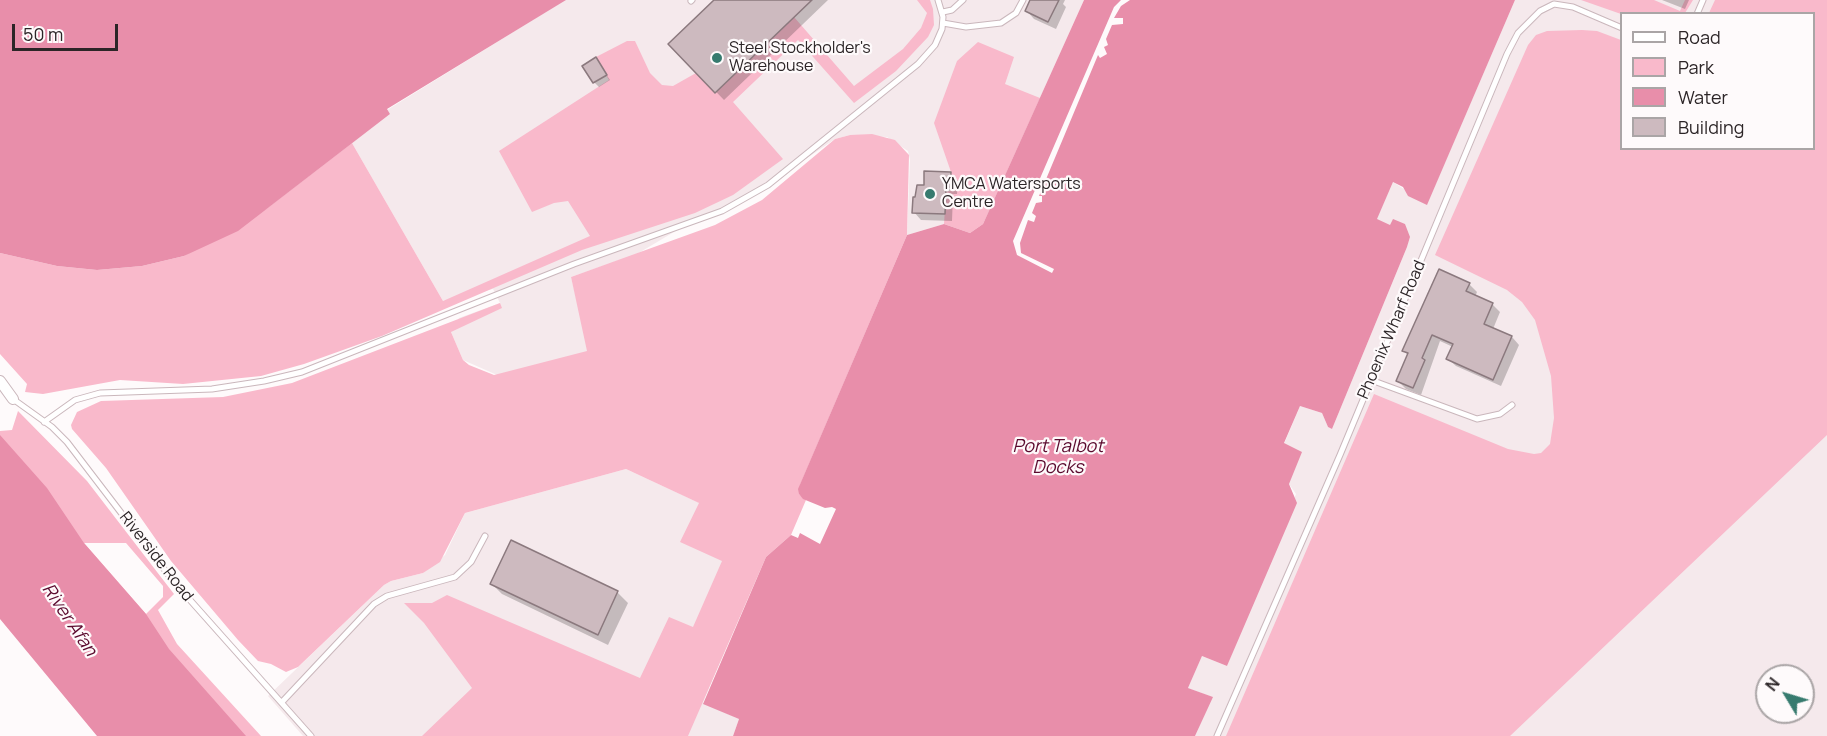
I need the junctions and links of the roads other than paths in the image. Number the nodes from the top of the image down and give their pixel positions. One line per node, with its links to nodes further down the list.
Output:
1 (938, 0): 4 (lane)
2 (963, 0): 4 (lane)
3 (1023, 0): 5 (lane)
4 (943, 12): 5 (lane)
5 (943, 23): 11 (lane)
6 (1620, 27): 7 (lane, Phoenix Wharf Road)
7 (1371, 380): 10 (lane); 15 (lane, Phoenix Wharf Road)
8 (0, 381): 9 (street, Riverside Road)
9 (13, 399): 11 (lane, Riverside Road)
10 (1512, 405)
11 (44, 422): 13 (lane, Riverside Road)
12 (485, 536): 13 (lane)
13 (282, 702): 14 (lane, Riverside Road)
14 (311, 736)
15 (1217, 736)

